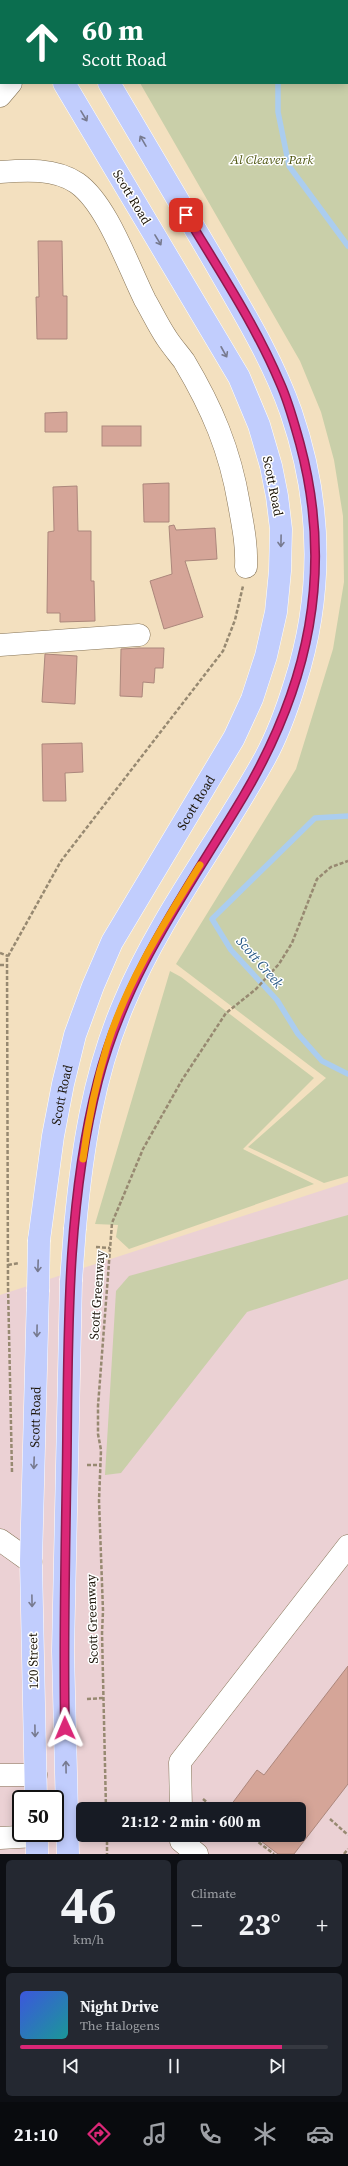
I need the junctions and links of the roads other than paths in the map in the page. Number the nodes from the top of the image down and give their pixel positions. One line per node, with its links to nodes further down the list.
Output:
1 (10, 84): 4 (street)
2 (65, 84): 11 (main road, Scott Road, one-way to 11, bridge)
3 (110, 84): 19 (main road, one-way to 3, bridge)
4 (0, 96)
5 (0, 172): 6 (street)
6 (246, 567)
7 (139, 635): 8 (street)
8 (0, 645)
9 (0, 1540): 11 (street)
10 (348, 1546): 15 (street)
11 (31, 1562): 13 (main road, 120 Street, one-way to 13)
12 (0, 1775): 13 (street)
13 (36, 1775): 14 (main road, 120 Street)
14 (36, 1790)
15 (181, 1802)
16 (0, 1838): 17 (street)
17 (12, 1839)
18 (184, 1842): 20 (street)
19 (68, 1854)
20 (197, 1854)

